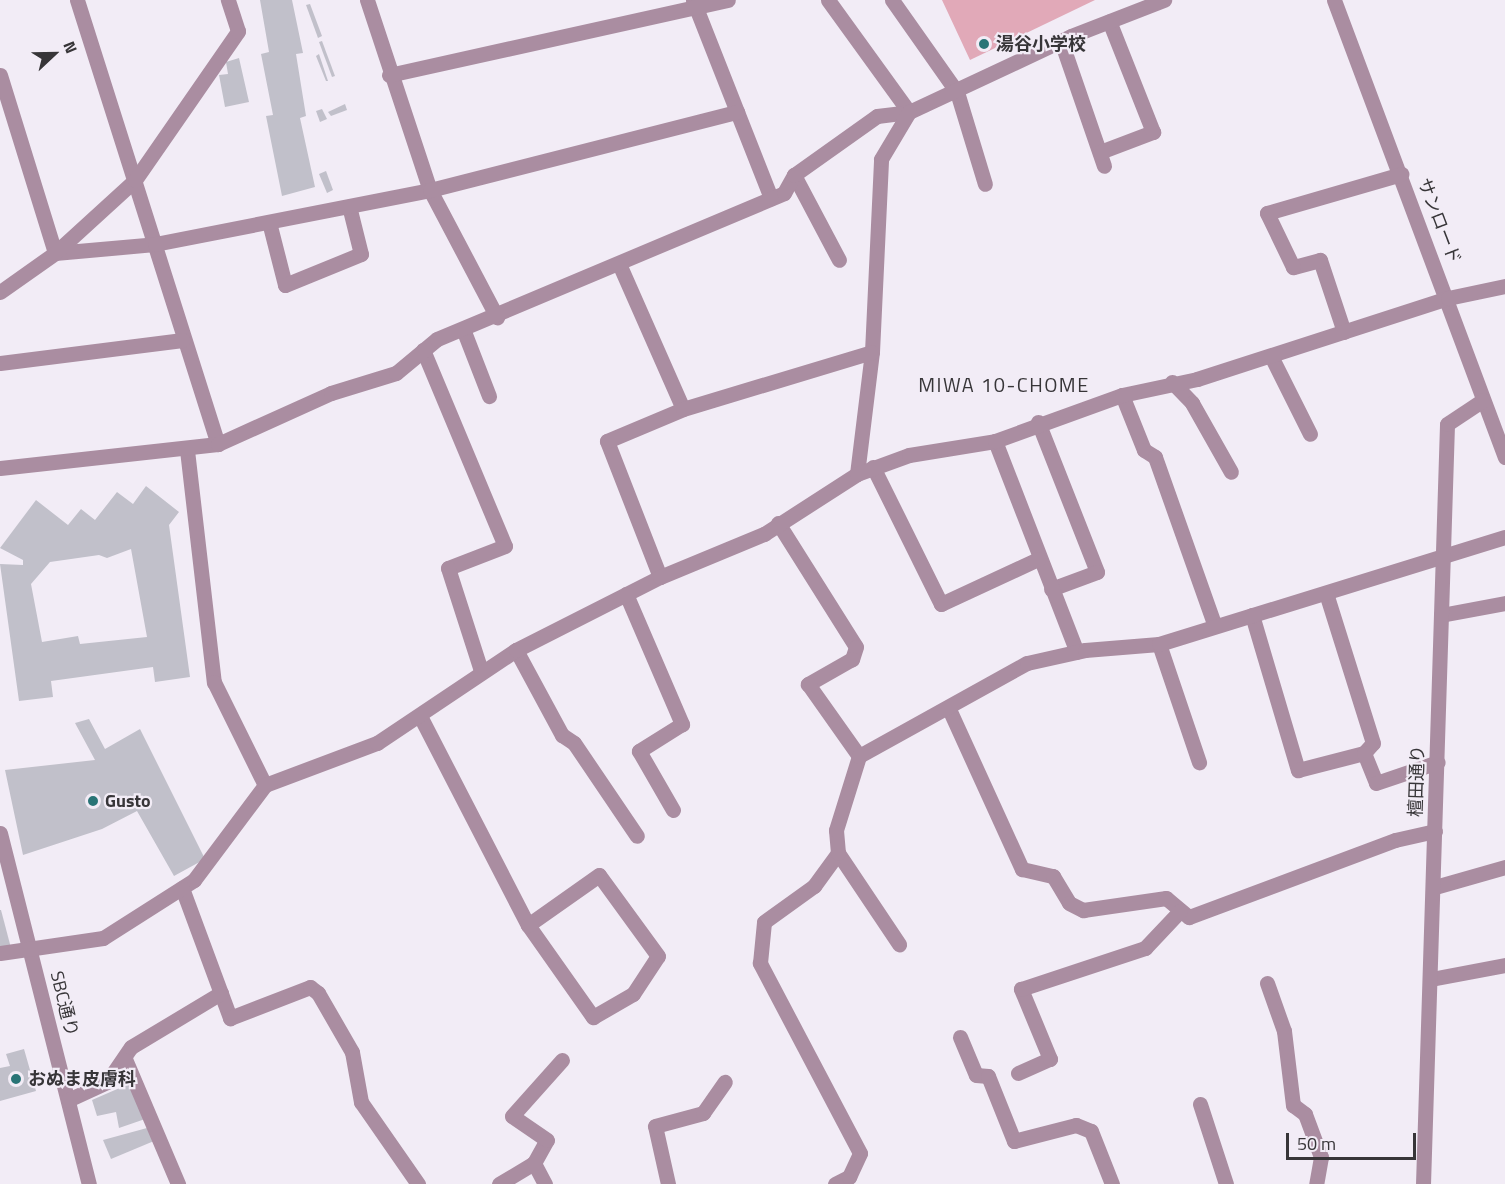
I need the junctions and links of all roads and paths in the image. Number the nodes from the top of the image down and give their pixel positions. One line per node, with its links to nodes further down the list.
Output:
1 (77, 0): 19 (street)
2 (228, 0): 19 (street)
3 (367, 0): 13 (street)
4 (728, 0): 9 (street)
5 (828, 0): 15 (street)
6 (892, 0): 14 (street)
7 (1164, 0): 10 (street)
8 (1334, 0): 17 (street, サンロード)
9 (695, 4): 13 (street); 16 (street)
10 (1109, 21): 11 (street); 11 (street)
11 (1061, 41): 14 (street)
12 (0, 75): 26 (street)
13 (389, 75): 21 (street)
14 (957, 92): 15 (street); 20 (street)
15 (909, 111): 18 (street); 37 (street)
16 (737, 112): 21 (street); 22 (street)
17 (1401, 174): 31 (street, サンロード); 34 (street)
18 (794, 176): 22 (street); 27 (street)
19 (135, 180): 25 (street); 26 (street)
20 (986, 184)
21 (430, 190): 23 (street); 32 (street)
22 (771, 198): 28 (street)
23 (349, 206): 24 (street); 24 (street)
24 (269, 222): 25 (street)
25 (155, 244): 26 (street); 35 (street)
26 (55, 253): 30 (street)
27 (839, 260)
28 (620, 266): 32 (street); 44 (street)
29 (1505, 286): 31 (street)
30 (0, 292)
31 (1448, 298): 34 (street); 43 (street, サンロード)
32 (497, 317): 33 (street)
33 (463, 330): 36 (street); 42 (street)
34 (1344, 332): 38 (street)
35 (183, 340): 39 (street); 48 (street)
36 (423, 350): 48 (street); 70 (street)
37 (872, 352): 44 (street); 54 (street)
38 (1271, 356): 40 (street); 46 (street)
39 (0, 363)
40 (1172, 382): 41 (street); 53 (street)
41 (1122, 395): 45 (street); 66 (street)
42 (489, 396)
43 (1483, 400): 50 (street, サンロード); 57 (street, 檀田通り)
44 (683, 409): 59 (street)
45 (1038, 422): 47 (street); 60 (street)
46 (1310, 434)
47 (995, 441): 51 (street); 58 (street)
48 (218, 444): 49 (street)
49 (187, 450): 52 (street); 77 (street)
50 (1505, 457)
51 (873, 467): 54 (street); 58 (street)
52 (0, 468)
53 (1231, 472)
54 (857, 474): 55 (street)
55 (778, 523): 59 (street); 74 (street)
56 (1505, 537): 57 (street)
57 (1443, 558): 61 (street); 65 (street, 檀田通り)
58 (1038, 559): 60 (street)
59 (660, 577): 62 (street)
60 (1051, 589): 69 (street)
61 (1326, 593): 64 (street); 73 (street)
62 (626, 594): 68 (street); 78 (street)
63 (1505, 603): 65 (street)
64 (1252, 615): 66 (street); 73 (street)
65 (1442, 615): 76 (street, 檀田通り)
66 (1215, 626): 67 (street)
67 (1159, 644): 69 (street); 75 (street)
68 (516, 650): 70 (street); 81 (street)
69 (1077, 651): 71 (street)
70 (481, 670): 72 (street)
71 (949, 709): 74 (street); 86 (street)
72 (420, 716): 77 (street); 87 (street)
73 (1364, 753): 76 (street)
74 (859, 756): 82 (street)
75 (1199, 762)
76 (1438, 762): 79 (street, 檀田通り)
77 (265, 785): 85 (street)
78 (673, 810)
79 (1435, 831): 84 (street, 檀田通り); 86 (street)
80 (0, 833): 89 (street, SBC通り)
81 (637, 836)
82 (838, 853): 88 (street); 109 (street)
83 (1505, 867): 84 (street)
84 (1435, 887): 92 (street, 檀田通り)
85 (182, 888): 89 (street); 94 (street)
86 (1180, 911): 98 (street)
87 (528, 925): 87 (street)
88 (899, 944)
89 (30, 949): 90 (street); 100 (street, SBC通り)
90 (0, 953)
91 (1505, 965): 92 (street)
92 (1431, 979): 113 (street, 檀田通り)
93 (1267, 983): 112 (street)
94 (221, 993): 96 (street); 105 (street)
95 (960, 1037): 110 (street)
96 (125, 1059): 100 (street); 104 (street)
97 (562, 1060): 102 (street)
98 (1018, 1073)
99 (725, 1082): 108 (street)
100 (68, 1100): 103 (street, SBC通り)
101 (1200, 1104): 111 (street)
102 (534, 1163): 106 (street); 107 (street)
103 (89, 1184)
104 (178, 1184)
105 (418, 1184)
106 (499, 1184)
107 (545, 1184)
108 (668, 1184)
109 (835, 1184)
110 (1112, 1184)
111 (1226, 1184)
112 (1316, 1184)
113 (1423, 1184)

